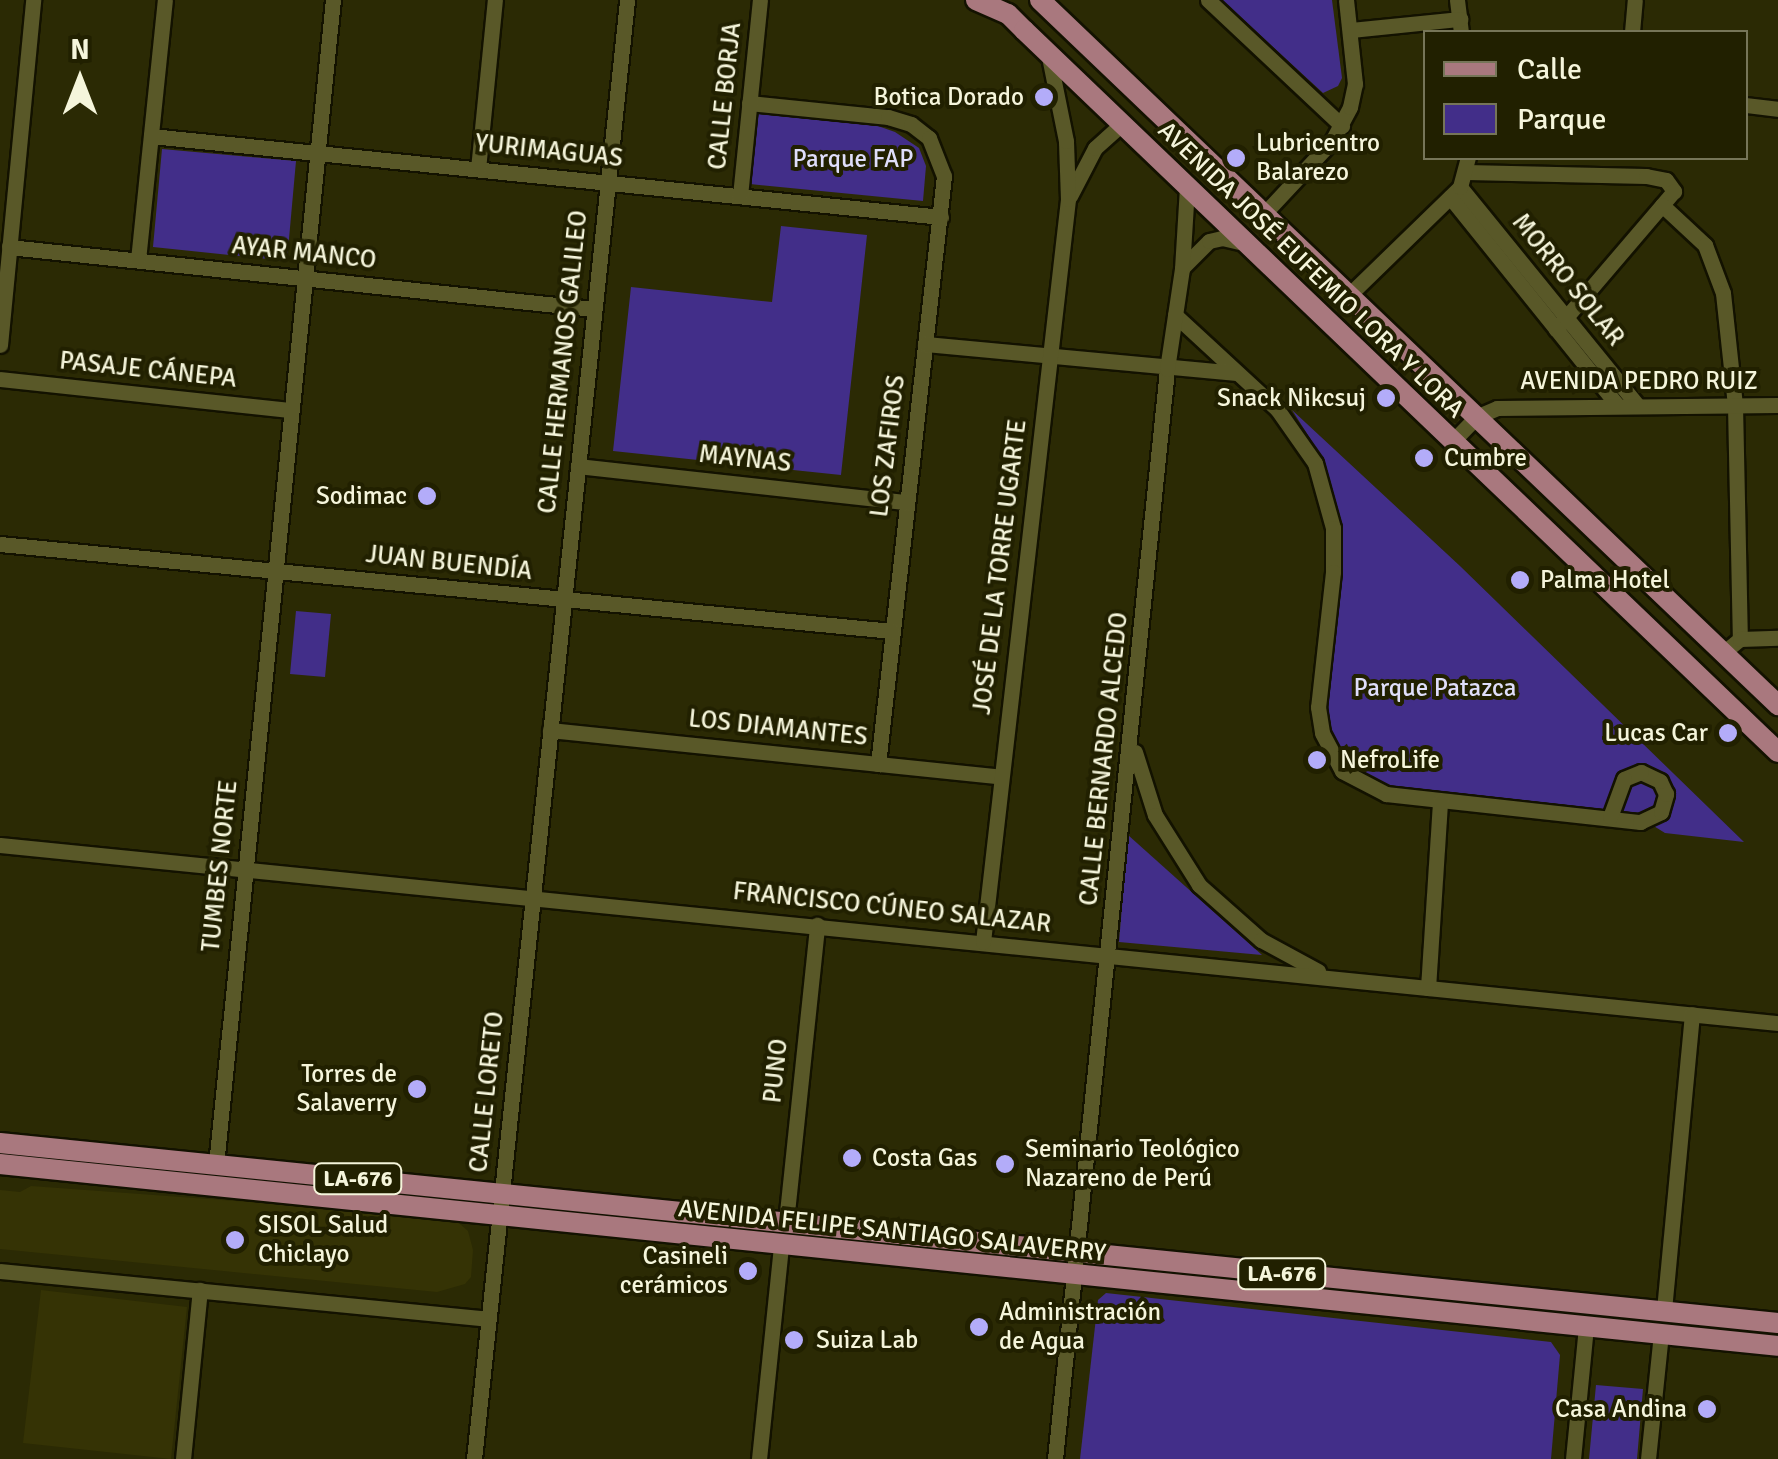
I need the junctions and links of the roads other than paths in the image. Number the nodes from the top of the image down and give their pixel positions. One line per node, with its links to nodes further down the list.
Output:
1 (33, 0): 25 (street)
2 (165, 0): 23 (street)
3 (333, 0): 26 (street, TUMBES NORTE)
4 (496, 0): 27 (street)
5 (627, 0): 29 (street, CALLE HERMANOS GALILEO)
6 (760, 0): 18 (street, CALLE BORJA)
7 (976, 0): 13 (main road, AVENIDA JOSÉ EUFEMIO LORA Y LORA)
8 (1040, 0): 34 (main road, AVENIDA JOSÉ EUFEMIO LORA Y LORA)
9 (1208, 0): 22 (street)
10 (1346, 0): 15 (street)
11 (1457, 0): 14 (street)
12 (1635, 0): 16 (street)
13 (1014, 7): 17 (main road, AVENIDA JOSÉ EUFEMIO LORA Y LORA)
14 (1461, 26): 15 (street)
15 (1351, 30): 22 (street)
16 (1632, 30)
17 (1048, 52): 21 (main road, AVENIDA JOSÉ EUFEMIO LORA Y LORA); 32 (street, JOSÉ DE LA TORRE UGARTE)
18 (748, 103): 31 (street, CALLE BORJA); 35 (street, LOS ZAFIROS)
19 (1748, 105): 20 (street)
20 (1778, 108)
21 (1123, 124): 30 (main road, AVENIDA JOSÉ EUFEMIO LORA Y LORA); 32 (street, JOSÉ DE LA TORRE UGARTE)
22 (1342, 126): 34 (street)
23 (151, 136): 26 (street, YURIMAGUAS); 38 (street)
24 (0, 148): 25 (street)
25 (19, 150): 37 (street)
26 (318, 153): 27 (street, YURIMAGUAS); 40 (street, TUMBES NORTE)
27 (478, 169): 29 (street, YURIMAGUAS)
28 (1461, 178): 33 (street); 41 (street); 44 (street, MORRO SOLAR)
29 (608, 182): 31 (street, YURIMAGUAS); 42 (street, CALLE HERMANOS GALILEO)
30 (1187, 188): 36 (main road, AVENIDA JOSÉ EUFEMIO LORA Y LORA); 39 (street, CALLE BERNARDO ALCEDO)
31 (740, 196): 35 (street, YURIMAGUAS)
32 (1068, 199): 47 (street, JOSÉ DE LA TORRE UGARTE)
33 (1662, 205): 44 (street); 51 (street)
34 (1262, 216): 41 (main road, AVENIDA JOSÉ EUFEMIO LORA Y LORA)
35 (941, 217): 46 (street, LOS ZAFIROS)
36 (1247, 245): 39 (street); 57 (main road, AVENIDA JOSÉ EUFEMIO LORA Y LORA)
37 (6, 256): 38 (street, AYAR MANCO); 45 (street)
38 (138, 260): 40 (street, AYAR MANCO)
39 (1182, 270): 43 (street, CALLE BERNARDO ALCEDO)
40 (305, 278): 42 (street, AYAR MANCO); 55 (street, TUMBES NORTE)
41 (1347, 296): 56 (main road, AVENIDA JOSÉ EUFEMIO LORA Y LORA)
42 (594, 309): 58 (street, CALLE HERMANOS GALILEO)
43 (1175, 315): 48 (street, CALLE BERNARDO ALCEDO); 49 (street)
44 (1560, 323): 53 (street, MORRO SOLAR); 54 (street, MORRO SOLAR)
45 (0, 344)
46 (926, 344): 47 (street); 59 (street, LOS ZAFIROS)
47 (1050, 356): 48 (street); 71 (street, JOSÉ DE LA TORRE UGARTE)
48 (1167, 369): 49 (street); 68 (street, CALLE BERNARDO ALCEDO)
49 (1235, 373): 72 (street)
50 (0, 379): 55 (street, PASAJE CÁNEPA)
51 (1735, 405): 52 (street, AVENIDA PEDRO RUIZ); 54 (street, AVENIDA PEDRO RUIZ); 65 (street)
52 (1778, 405)
53 (1617, 406): 54 (street, AVENIDA PEDRO RUIZ); 56 (street, AVENIDA PEDRO RUIZ)
54 (1636, 406)
55 (291, 410): 61 (street, TUMBES NORTE)
56 (1476, 417): 57 (street); 65 (main road, AVENIDA JOSÉ EUFEMIO LORA Y LORA)
57 (1453, 441): 69 (main road, AVENIDA JOSÉ EUFEMIO LORA Y LORA)
58 (578, 466): 59 (street, MAYNAS); 62 (street, CALLE HERMANOS GALILEO)
59 (906, 502): 63 (street, LOS ZAFIROS)
60 (0, 544): 61 (street, JUAN BUENDÍA)
61 (274, 571): 62 (street, JUAN BUENDÍA); 75 (street, TUMBES NORTE)
62 (564, 599): 63 (street, JUAN BUENDÍA); 67 (street, CALLE HERMANOS GALILEO)
63 (892, 630): 70 (street, LOS ZAFIROS)
64 (1778, 638): 65 (street)
65 (1732, 646): 66 (main road, AVENIDA JOSÉ EUFEMIO LORA Y LORA)
66 (1778, 705)
67 (550, 730): 70 (street, LOS DIAMANTES); 76 (street, CALLE LORETO)
68 (1132, 736): 79 (street, CALLE BERNARDO ALCEDO); 80 (street)
69 (1778, 752)
70 (878, 764): 71 (street, LOS DIAMANTES)
71 (1002, 777): 78 (street, JOSÉ DE LA TORRE UGARTE)
72 (1440, 801): 73 (street); 81 (street)
73 (1610, 818)
74 (0, 845): 75 (street, FRANCISCO CÚNEO SALAZAR)
75 (245, 870): 76 (street, FRANCISCO CÚNEO SALAZAR); 86 (street, TUMBES NORTE)
76 (533, 896): 77 (street, FRANCISCO CÚNEO SALAZAR); 87 (street, CALLE LORETO)
77 (816, 925): 78 (street, FRANCISCO CÚNEO SALAZAR); 88 (street, PUNO)
78 (983, 942): 79 (street, FRANCISCO CÚNEO SALAZAR)
79 (1109, 955): 80 (street, FRANCISCO CÚNEO SALAZAR); 90 (street, CALLE BERNARDO ALCEDO)
80 (1335, 978): 81 (street, FRANCISCO CÚNEO SALAZAR)
81 (1428, 988): 82 (street, FRANCISCO CÚNEO SALAZAR)
82 (1692, 1014): 83 (street, FRANCISCO CÚNEO SALAZAR); 93 (street)
83 (1778, 1023)
84 (0, 1143): 86 (main road, AVENIDA FELIPE SANTIAGO SALAVERRY / LA-676)
85 (0, 1164): 87 (main road, AVENIDA FELIPE SANTIAGO SALAVERRY / LA-676)
86 (216, 1165): 87 (main road, AVENIDA FELIPE SANTIAGO SALAVERRY / LA-676)
87 (500, 1204): 88 (main road, AVENIDA FELIPE SANTIAGO SALAVERRY / LA-676); 89 (main road, AVENIDA FELIPE SANTIAGO SALAVERRY / LA-676); 94 (street, CALLE LORETO)
88 (786, 1222): 90 (main road, AVENIDA FELIPE SANTIAGO SALAVERRY / LA-676)
89 (782, 1245): 90 (main road, AVENIDA FELIPE SANTIAGO SALAVERRY / LA-676); 101 (street)
90 (1077, 1265): 93 (main road, AVENIDA FELIPE SANTIAGO SALAVERRY / LA-676); 96 (main road, AVENIDA FELIPE SANTIAGO SALAVERRY / LA-676); 102 (street, CALLE BERNARDO ALCEDO)
91 (0, 1271): 92 (street)
92 (200, 1290): 94 (street); 99 (street)
93 (1664, 1310): 95 (main road, AVENIDA FELIPE SANTIAGO SALAVERRY / LA-676)
94 (488, 1318): 100 (street, CALLE LORETO)
95 (1778, 1323)
96 (1586, 1327): 97 (main road, AVENIDA FELIPE SANTIAGO SALAVERRY / LA-676); 103 (street)
97 (1661, 1334): 98 (main road, AVENIDA FELIPE SANTIAGO SALAVERRY / LA-676); 104 (street)
98 (1778, 1346)
99 (183, 1459)
100 (474, 1459)
101 (759, 1459)
102 (1055, 1459)
103 (1573, 1459)
104 (1648, 1459)

